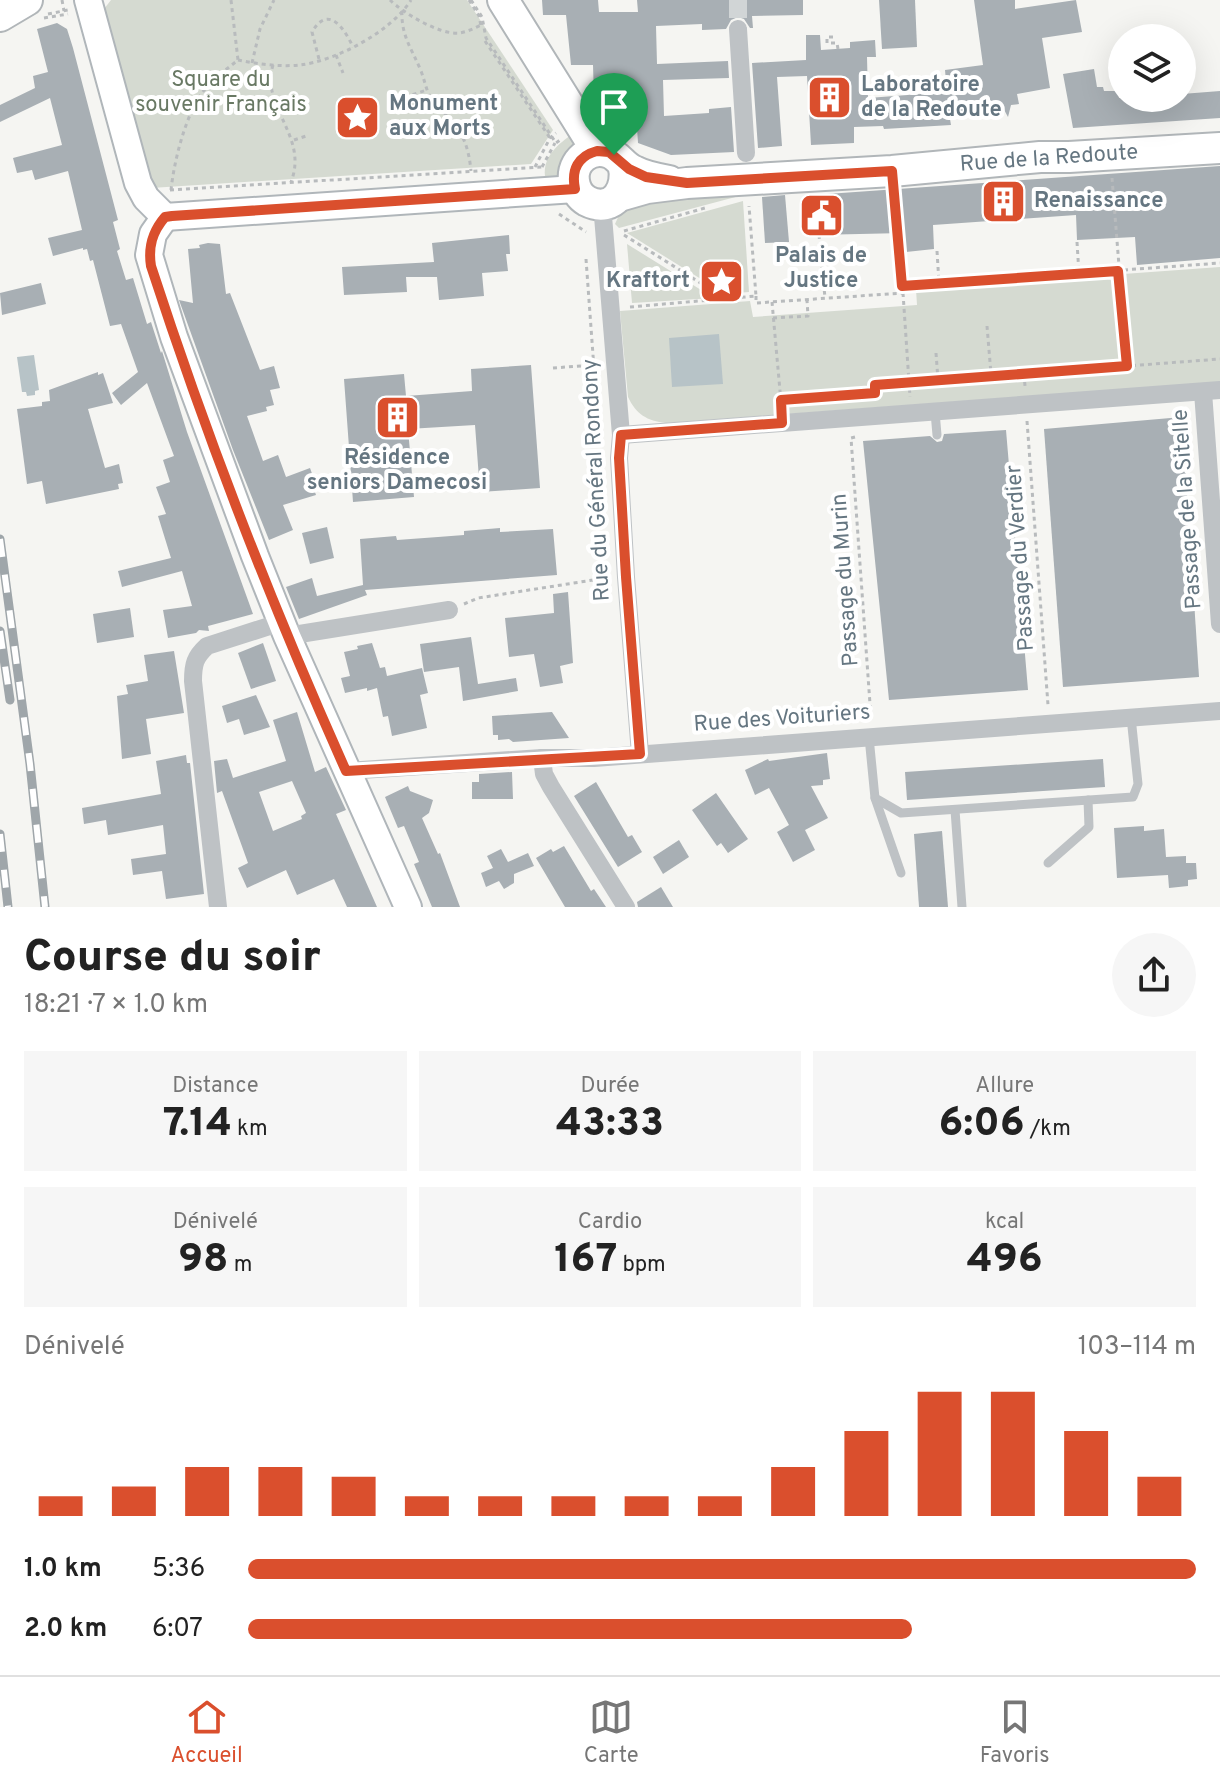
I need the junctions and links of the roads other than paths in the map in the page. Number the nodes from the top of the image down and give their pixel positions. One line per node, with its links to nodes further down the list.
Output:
1 (27, 0): 4 (main road)
2 (88, 0): 11 (street)
3 (503, 0): 8 (main road)
4 (0, 16)
5 (738, 29): 7 (street)
6 (1220, 148): 9 (main road, Rue de la Redoute)
7 (746, 153)
8 (610, 158): 9 (main road, Rue de la Redoute); 10 (main road); 12 (main road)
9 (687, 183): 12 (main road, Rue de la Redoute)
10 (575, 189): 11 (street); 12 (main road)
11 (166, 202): 19 (street)
12 (597, 214): 15 (street, Rue du Général Rondony)
13 (1212, 391): 14 (street); 18 (street, Passage de la Sitelle)
14 (935, 412): 15 (street); 16 (lane)
15 (621, 435): 23 (street, Rue du Général Rondony)
16 (937, 435)
17 (449, 610): 19 (street)
18 (1220, 624)
19 (285, 629): 25 (street); 31 (street)
20 (1220, 711): 21 (street, Rue des Voituriers)
21 (1131, 717): 22 (street, Rue des Voituriers); 27 (lane)
22 (870, 729): 23 (street, Rue des Voituriers); 26 (lane)
23 (640, 754): 24 (street, Rue des Voituriers)
24 (542, 758): 25 (street, Rue des Voituriers); 33 (street)
25 (346, 771): 32 (street)
26 (875, 798): 28 (lane); 30 (lane)
27 (1088, 800): 28 (lane); 29 (lane)
28 (955, 810): 34 (lane)
29 (1048, 863)
30 (901, 873)
31 (218, 907)
32 (408, 907)
33 (626, 907)
34 (962, 907)

